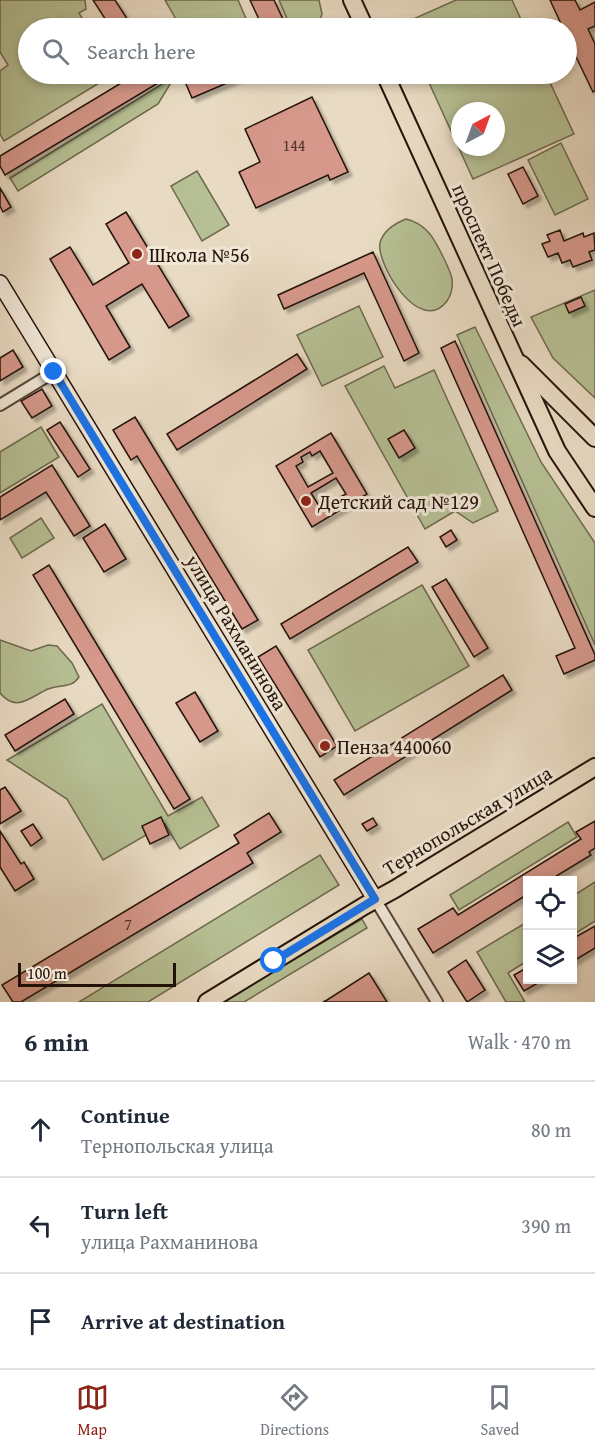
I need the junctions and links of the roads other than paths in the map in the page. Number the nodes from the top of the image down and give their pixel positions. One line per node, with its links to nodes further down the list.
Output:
1 (352, 0): 2 (main road)
2 (360, 18)
3 (390, 84): 5 (main road, проспект Победы)
4 (0, 283): 6 (main road, улица Рахманинова)
5 (512, 355): 8 (main road, проспект Победы); 9 (main road, проспект Победы)
6 (54, 372): 7 (street); 11 (main road, улица Рахманинова)
7 (0, 405)
8 (595, 438)
9 (595, 508)
10 (595, 767): 11 (main road, Тернопольская улица)
11 (375, 899): 12 (main road, Тернопольская улица); 13 (street, улица Рахманинова)
12 (207, 1002)
13 (437, 1002)

